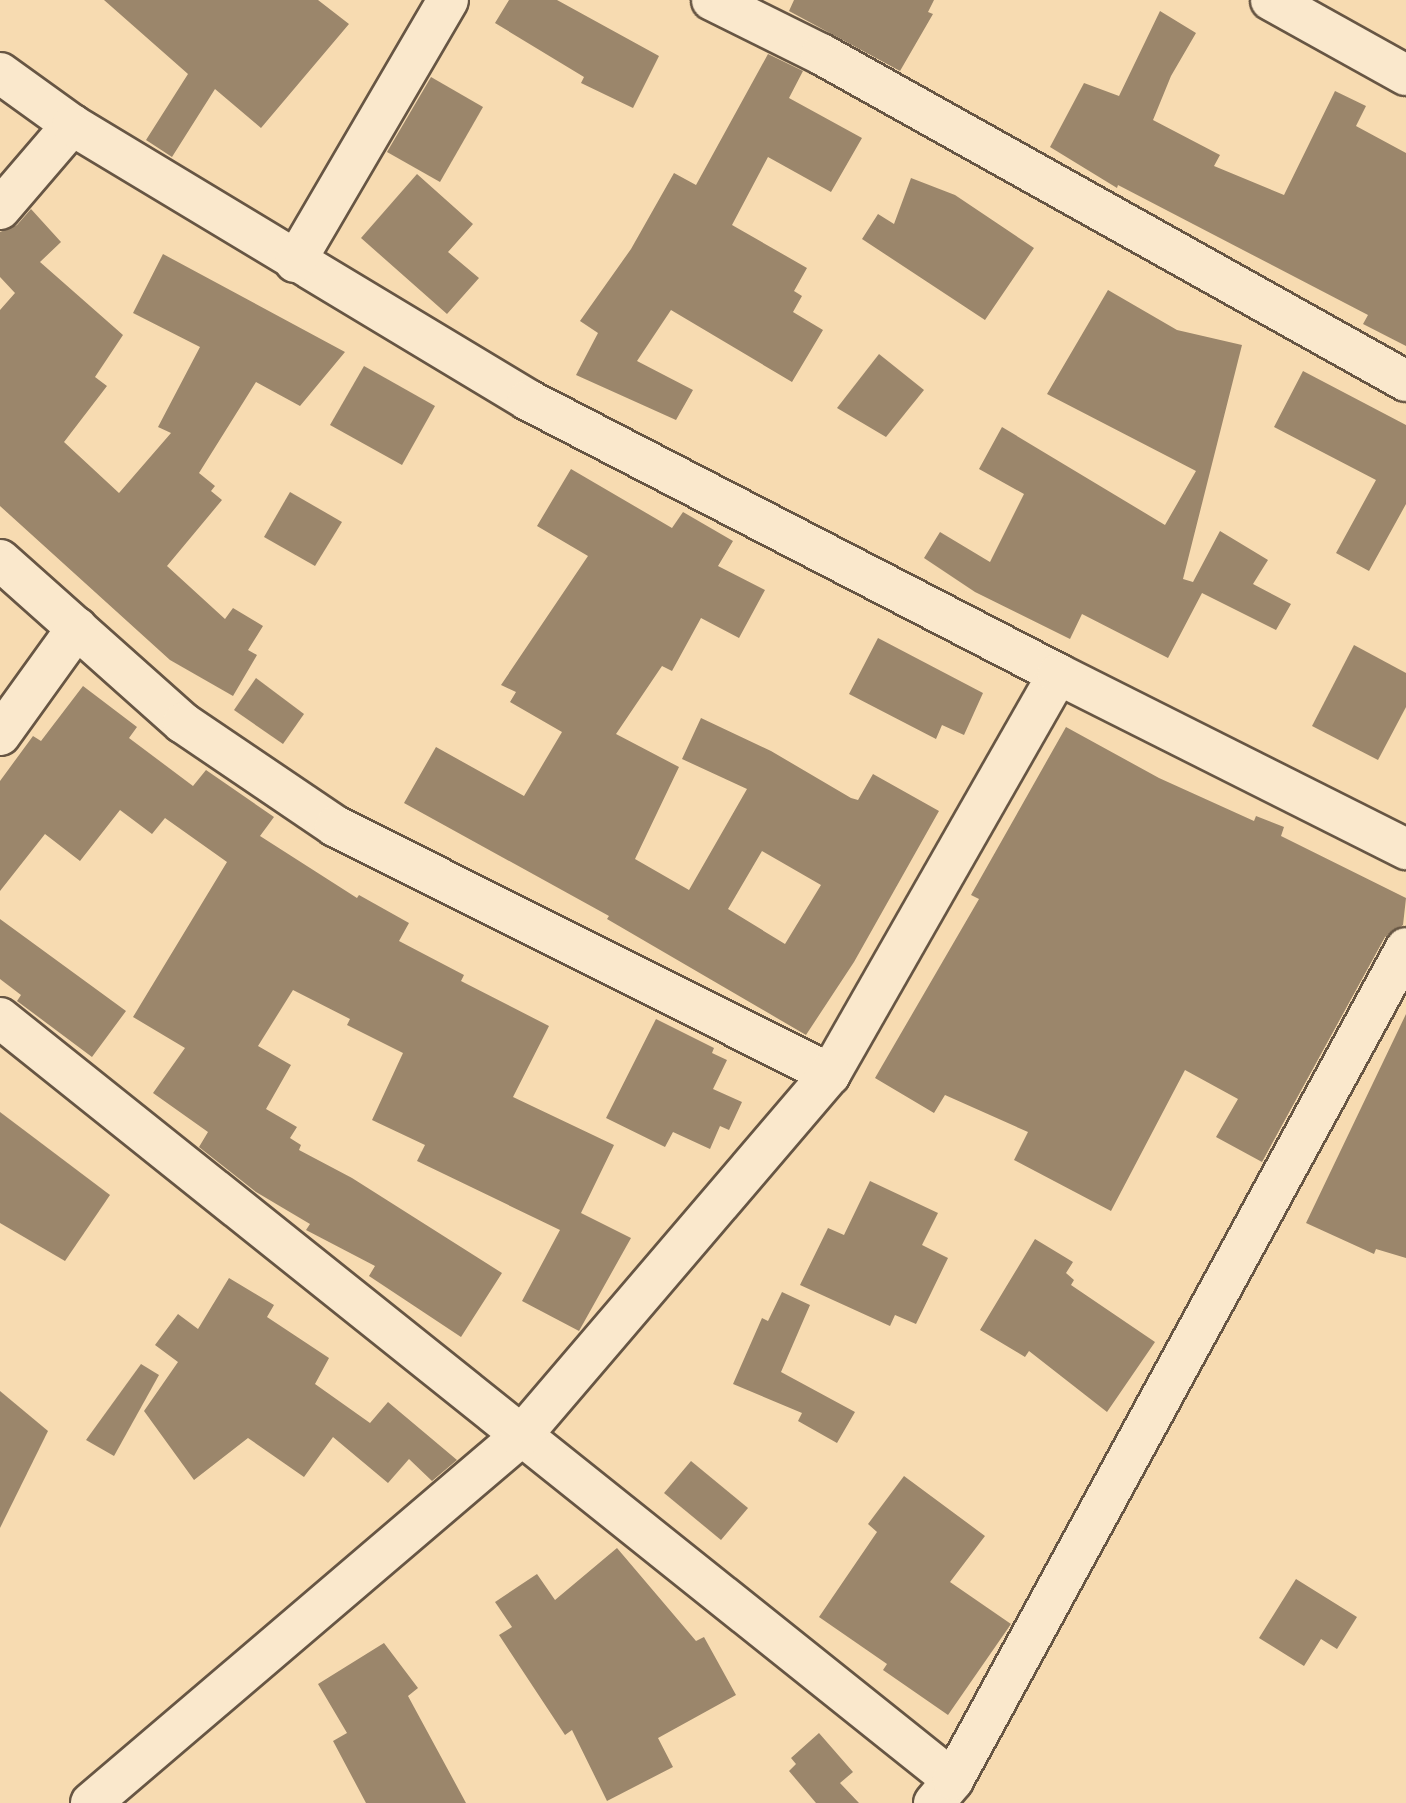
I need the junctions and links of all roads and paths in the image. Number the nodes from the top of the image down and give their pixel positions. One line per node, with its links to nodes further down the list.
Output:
1 (448, 0): 8 (street)
2 (712, 0): 9 (street)
3 (1271, 0): 5 (street)
4 (0, 73): 6 (street)
5 (1406, 76)
6 (72, 125): 7 (street); 8 (street)
7 (0, 208)
8 (295, 262): 12 (street)
9 (1406, 381)
10 (0, 560): 11 (street)
11 (77, 628): 13 (street); 17 (street)
12 (1058, 674): 14 (street); 17 (street)
13 (0, 735)
14 (1406, 849)
15 (1406, 948): 19 (street)
16 (0, 1018): 18 (street)
17 (830, 1074): 18 (street)
18 (520, 1437): 19 (street); 20 (street)
19 (943, 1792)
20 (91, 1803)

